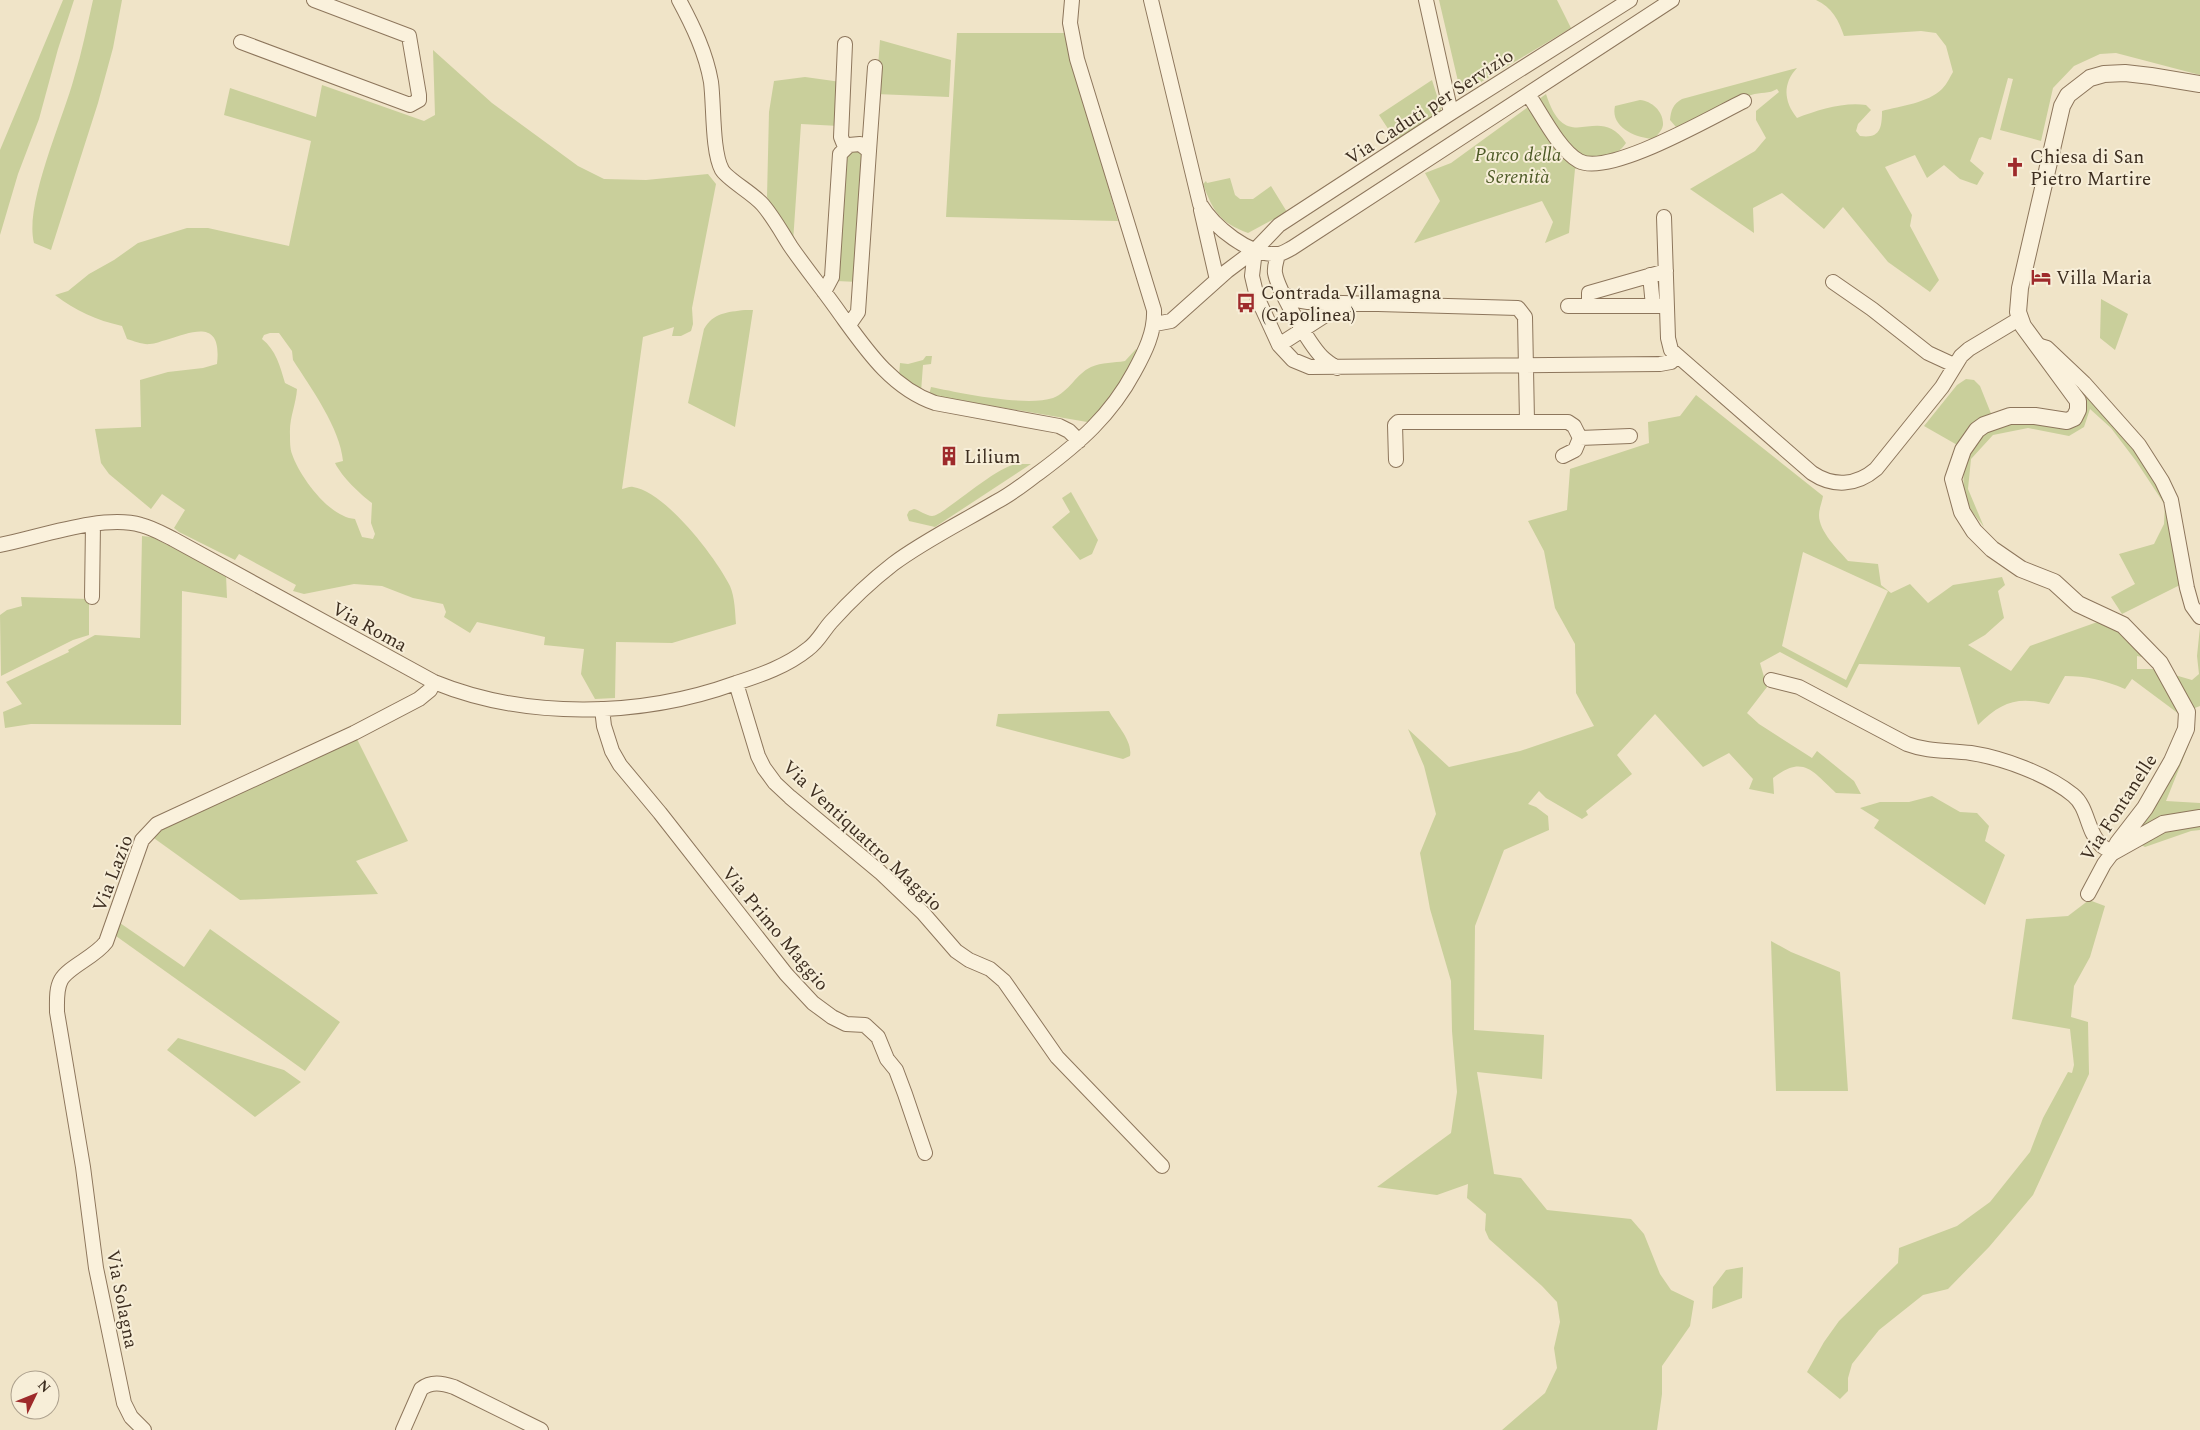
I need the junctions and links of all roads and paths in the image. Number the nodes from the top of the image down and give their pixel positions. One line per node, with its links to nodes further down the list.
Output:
1 (314, 0): 8 (street)
2 (679, 0): 25 (street)
3 (1072, 0): 33 (street)
4 (1151, 0): 17 (street)
5 (1426, 0): 14 (street)
6 (1630, 0): 14 (street, Via Caduti per Servizio)
7 (1672, 0): 12 (street)
8 (241, 42)
9 (845, 44): 15 (street)
10 (875, 67): 16 (street)
11 (2200, 84): 32 (street)
12 (1528, 94): 13 (street); 20 (street)
13 (1744, 100)
14 (1450, 113): 19 (street, Via Caduti per Servizio)
15 (845, 147): 16 (street); 25 (street)
16 (869, 151): 34 (street)
17 (1200, 204): 19 (street); 23 (street)
18 (1664, 217): 21 (street)
19 (1255, 250): 20 (street); 23 (street, Via Caduti per Servizio); 36 (street)
20 (1278, 254): 26 (street)
21 (1666, 271): 22 (street); 31 (street)
22 (1650, 276): 29 (street); 30 (street)
23 (1215, 282): 33 (street, Via Caduti per Servizio)
24 (1832, 282): 40 (street)
25 (824, 292): 34 (street)
26 (1284, 294): 27 (street); 35 (street)
27 (1350, 303): 35 (street); 39 (street)
28 (1568, 306): 29 (street)
29 (1589, 306): 30 (street)
30 (1653, 306): 31 (street)
31 (1667, 306): 38 (street)
32 (2019, 318): 37 (street, Via Fontanelle); 40 (street)
33 (1155, 324): 45 (street, Via Roma)
34 (849, 326): 45 (street)
35 (1303, 329): 36 (street); 41 (street)
36 (1279, 345): 41 (street)
37 (2037, 345): 51 (street); 57 (street, Via Fontanelle)
38 (1676, 357): 39 (street); 40 (street)
39 (1526, 365): 41 (street); 42 (street)
40 (1954, 365)
41 (1338, 368)
42 (1527, 421): 44 (street); 47 (street)
43 (1630, 436): 44 (street)
44 (1580, 438): 46 (street)
45 (1079, 441): 54 (street, Via Roma)
46 (1563, 456)
47 (1396, 460)
48 (93, 524): 49 (street, Via Roma); 50 (street); 53 (street, Via Roma)
49 (0, 544)
50 (92, 597)
51 (2200, 617)
52 (1771, 680): 57 (street)
53 (434, 682): 55 (street, Via Roma); 61 (street, Via Lazio)
54 (736, 683): 55 (street, Via Roma); 60 (street, Via Ventiquattro Maggio)
55 (602, 709): 59 (street, Via Primo Maggio)
56 (2200, 818): 57 (street)
57 (2114, 852): 58 (street, Via Fontanelle)
58 (2088, 894)
59 (925, 1153)
60 (1162, 1166)
61 (83, 1167): 62 (street, Via Solagna)
62 (144, 1430)
63 (403, 1430): 64 (street)
64 (541, 1430)

